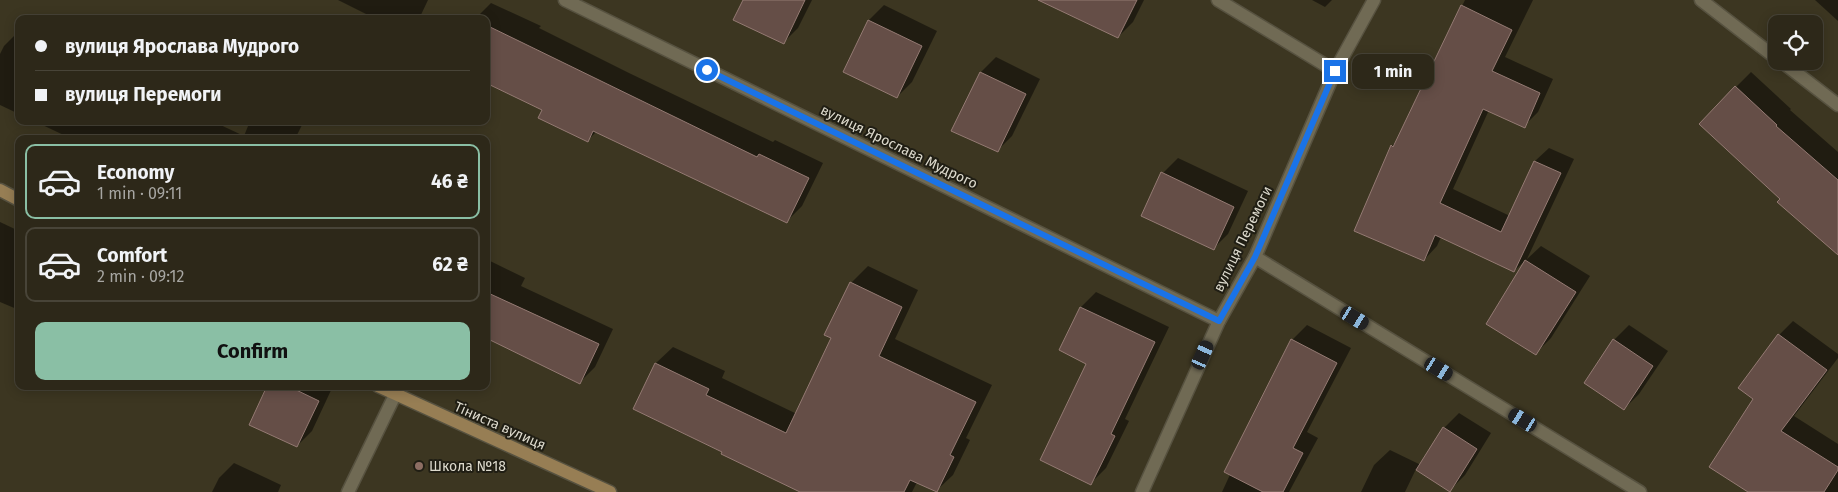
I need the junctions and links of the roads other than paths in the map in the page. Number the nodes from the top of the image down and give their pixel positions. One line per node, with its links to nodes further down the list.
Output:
1 (565, 0): 12 (street, вулиця Ярослава Мудрого)
2 (1218, 0): 7 (street)
3 (1374, 0): 7 (street, вулиця Перемоги)
4 (1701, 0): 5 (street)
5 (1768, 52)
6 (1793, 70): 8 (street)
7 (1335, 71): 11 (street, вулиця Перемоги)
8 (1838, 105)
9 (0, 190): 10 (street)
10 (15, 198)
11 (1255, 257): 12 (street, вулиця Перемоги); 18 (street)
12 (1219, 321): 17 (street, вулиця Перемоги)
13 (386, 390): 14 (street, Тіниста вулиця)
14 (395, 395): 15 (street); 16 (street, Тіниста вулиця)
15 (348, 492)
16 (610, 492)
17 (1142, 492)
18 (1640, 492)

